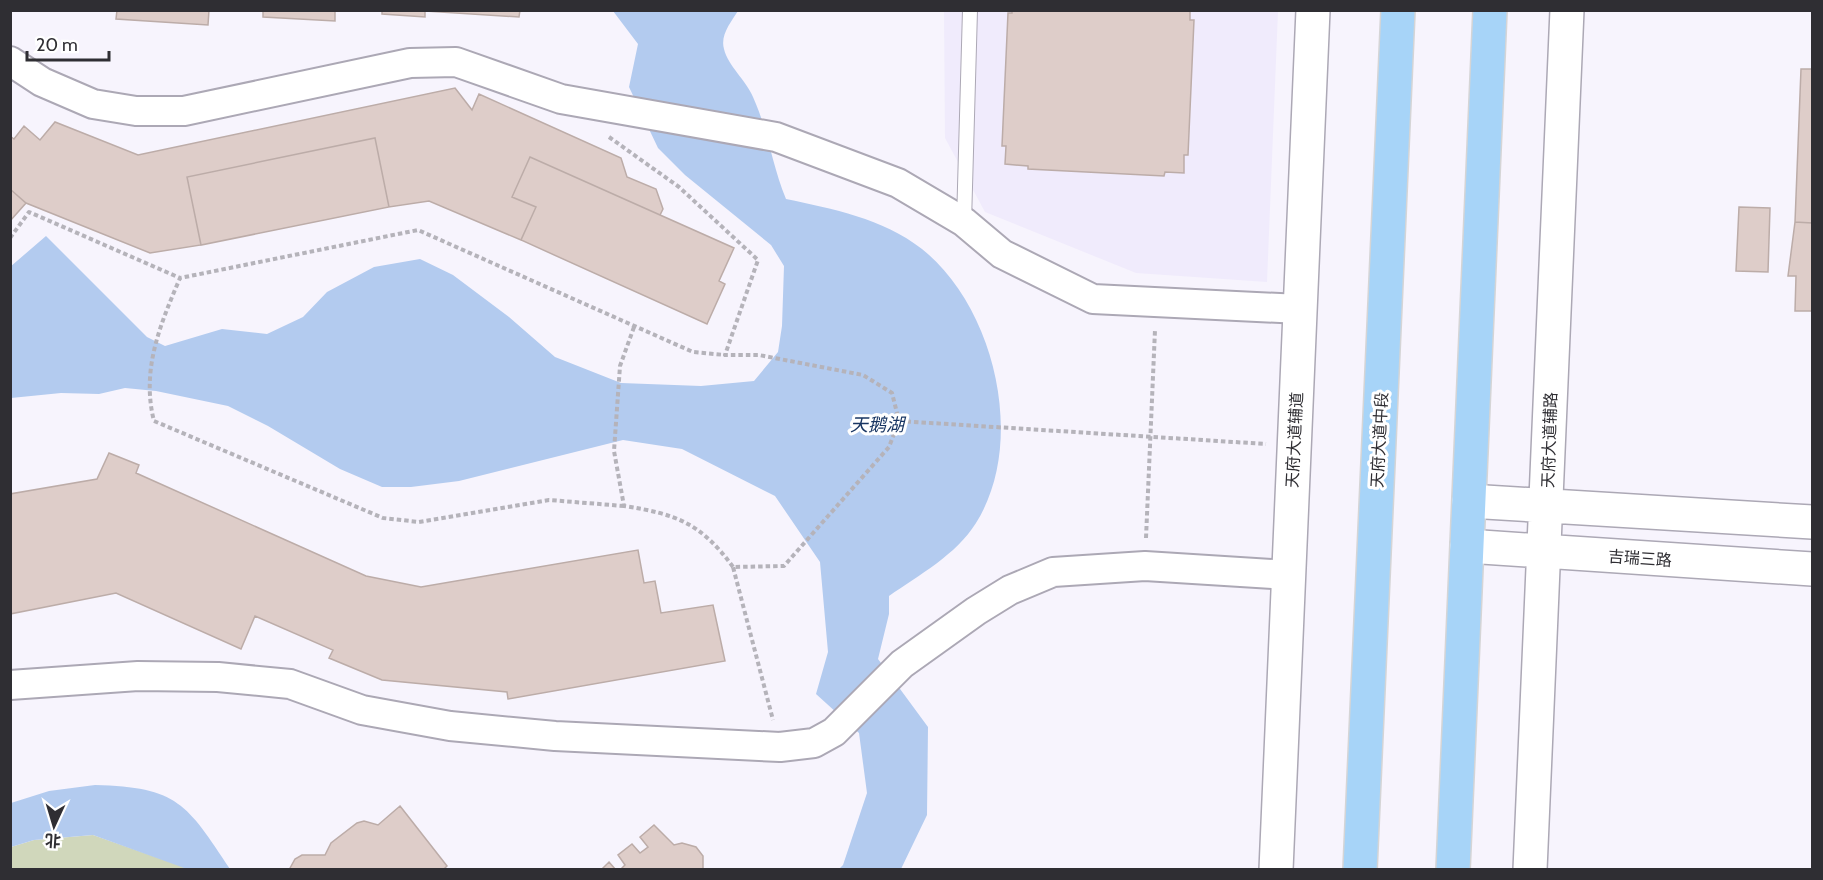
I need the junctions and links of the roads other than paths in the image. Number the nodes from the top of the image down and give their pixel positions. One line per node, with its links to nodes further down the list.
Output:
1 (970, 10): 7 (lane)
2 (1313, 10): 8 (street, 天府大道辅道)
3 (1398, 10): 18 (main road, 天府大道中段)
4 (1490, 10): 9 (main road)
5 (1567, 10): 10 (street, 天府大道辅路)
6 (10, 61): 7 (street)
7 (964, 222): 8 (street)
8 (1300, 309): 15 (street, 天府大道辅道)
9 (1469, 501): 10 (street); 12 (main road)
10 (1546, 506): 11 (street); 13 (street, 天府大道辅路)
11 (1812, 522)
12 (1467, 546): 13 (street, 吉瑞三路); 19 (main road)
13 (1544, 552): 14 (street, 吉瑞三路); 20 (street, 天府大道辅路)
14 (1812, 569)
15 (1288, 574): 16 (street); 17 (street, 天府大道辅道)
16 (10, 685)
17 (1276, 870)
18 (1360, 870)
19 (1453, 870)
20 (1530, 870)

